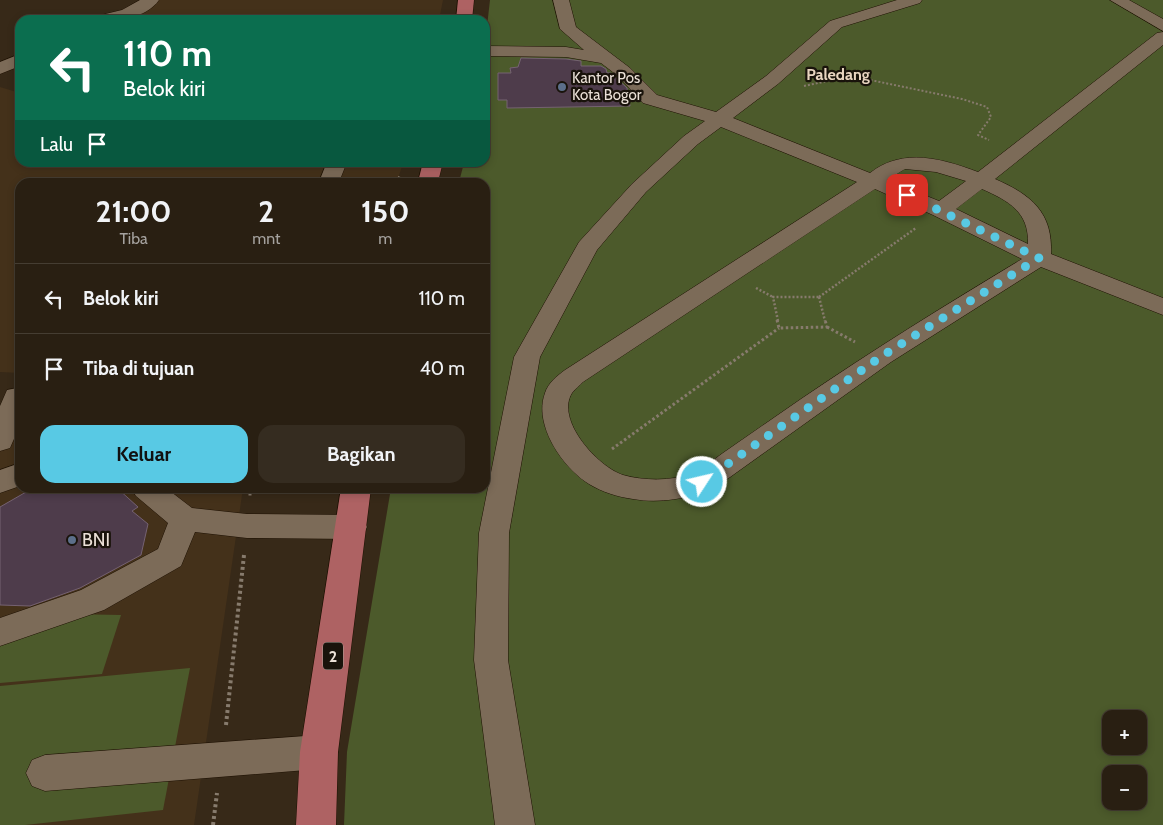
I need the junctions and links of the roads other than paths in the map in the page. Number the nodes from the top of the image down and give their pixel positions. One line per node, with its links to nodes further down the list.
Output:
1 (151, 0): 6 (street)
2 (466, 0): 7 (main road)
3 (560, 0): 11 (street)
4 (914, 0): 14 (street)
5 (1118, 0): 8 (street)
6 (122, 15)
7 (464, 15)
8 (1163, 26)
9 (1163, 37): 15 (street)
10 (490, 51): 11 (street)
11 (606, 58): 14 (street)
12 (15, 62): 13 (street)
13 (0, 69)
14 (719, 119): 16 (street); 32 (street)
15 (980, 180): 16 (street); 17 (street); 18 (street)
16 (873, 181): 17 (street); 18 (street)
17 (941, 210): 18 (street)
18 (1039, 258): 19 (street)
19 (1163, 307)
20 (12, 397): 21 (street)
21 (0, 441)
22 (15, 476): 23 (street)
23 (0, 482)
24 (152, 493): 26 (street)
25 (356, 493): 27 (main road, 2)
26 (185, 519): 27 (street); 28 (street)
27 (352, 528): 29 (main road, 2)
28 (0, 632)
29 (319, 752): 30 (street); 31 (main road, 2)
30 (45, 773)
31 (316, 825)
32 (515, 825)

